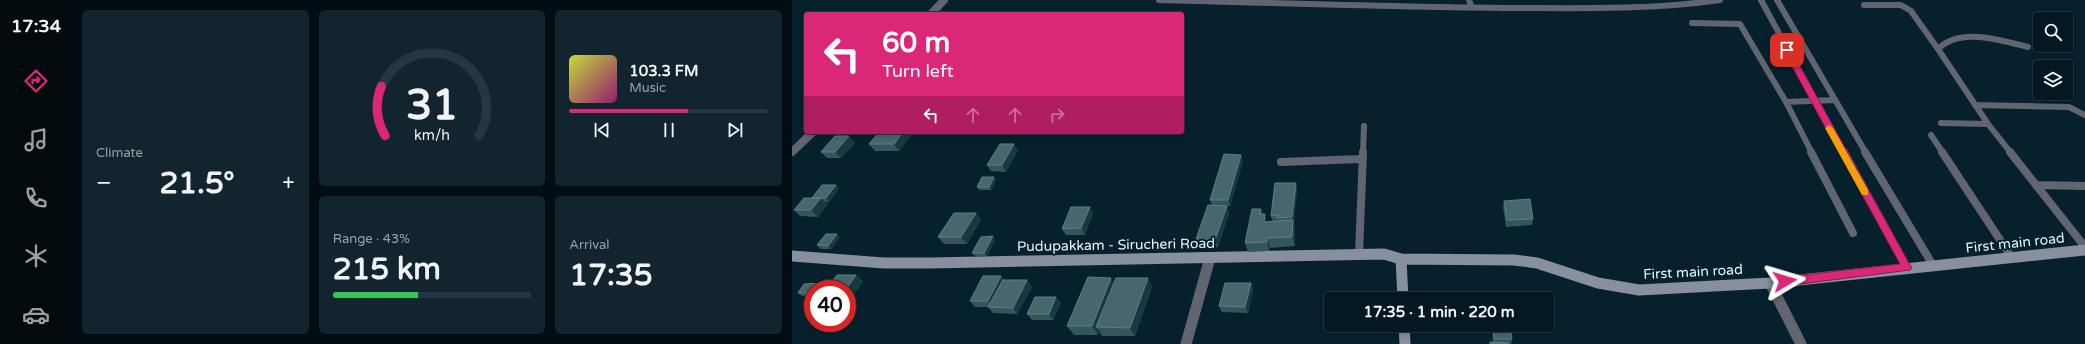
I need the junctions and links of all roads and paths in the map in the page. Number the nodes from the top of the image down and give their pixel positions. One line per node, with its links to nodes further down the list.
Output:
1 (944, 0): 10 (street)
2 (1159, 0): 7 (lane)
3 (1469, 0): 9 (lane)
4 (1720, 0): 9 (lane)
5 (1761, 0): 14 (lane)
6 (1777, 0): 15 (lane)
7 (1246, 1): 9 (lane)
8 (1864, 5): 13 (lane)
9 (1472, 8)
10 (933, 12)
11 (1692, 23): 16 (lane)
12 (2028, 47): 13 (lane)
13 (1938, 49): 17 (lane)
14 (1814, 100): 15 (lane); 16 (lane); 37 (lane)
15 (1834, 100): 36 (lane)
16 (1786, 102): 29 (lane)
17 (1975, 105): 18 (lane); 20 (lane)
18 (2085, 114)
19 (1941, 123): 20 (lane)
20 (1988, 124): 27 (lane)
21 (1364, 126): 25 (lane)
22 (811, 134): 24 (street)
23 (1931, 135): 34 (lane)
24 (792, 152)
25 (1361, 159): 26 (lane); 31 (lane)
26 (1282, 162)
27 (2036, 185): 28 (lane); 30 (lane)
28 (2085, 186)
29 (1853, 233)
30 (2085, 248): 34 (street, First main road)
31 (1359, 254): 33 (street, Pudupakkam - Sirucheri Road); 35 (street, Pudupakkam - Sirucheri Road)
32 (792, 256): 33 (street, Pudupakkam - Sirucheri Road)
33 (1210, 258): 41 (street)
34 (2012, 258): 36 (street, First main road)
35 (1401, 259): 38 (street, First main road); 39 (street)
36 (1934, 267): 37 (street, First main road)
37 (1907, 268): 38 (street, First main road)
38 (1770, 283): 43 (street)
39 (1403, 292)
40 (1404, 332): 42 (street)
41 (1186, 344)
42 (1405, 344)
43 (1801, 344)

